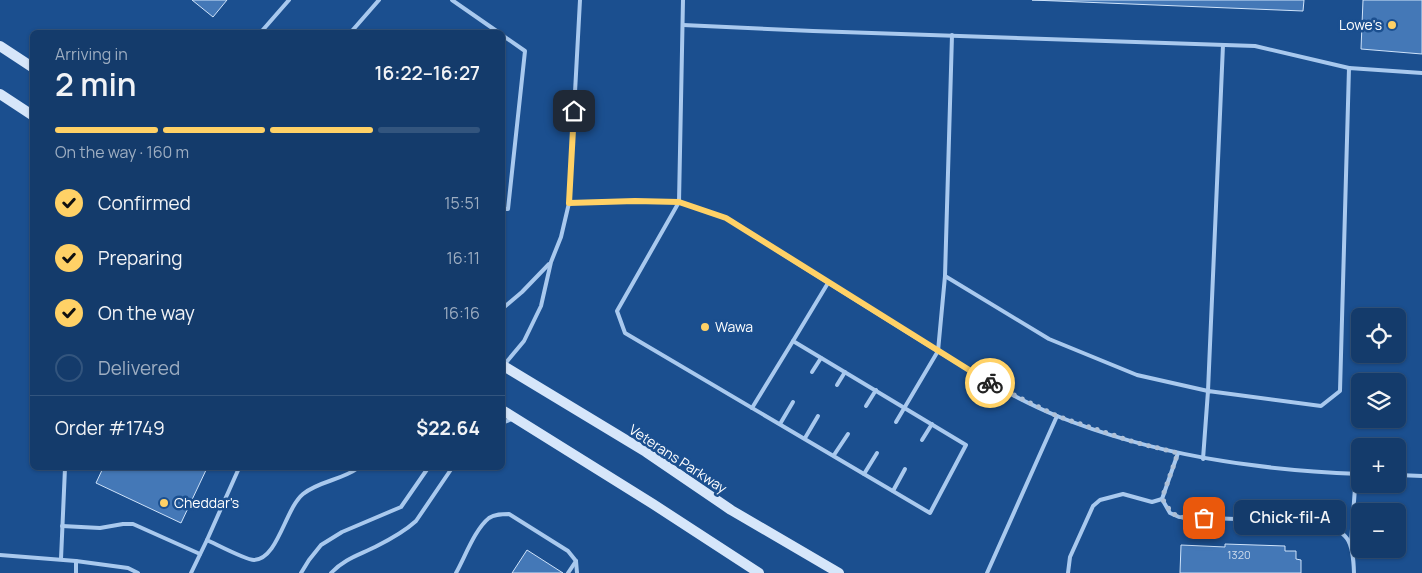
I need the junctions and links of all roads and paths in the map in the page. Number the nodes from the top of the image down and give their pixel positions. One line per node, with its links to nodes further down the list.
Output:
1 (288, 0): 7 (lane)
2 (380, 0): 8 (lane)
3 (452, 0): 9 (lane)
4 (580, 0): 20 (lane)
5 (683, 0): 6 (lane)
6 (683, 25): 10 (lane); 19 (lane)
7 (262, 30)
8 (353, 30)
9 (495, 30)
10 (952, 35): 12 (lane); 23 (lane)
11 (505, 38): 21 (lane)
12 (1223, 45): 15 (lane); 35 (lane)
13 (0, 46): 14 (main road)
14 (30, 66)
15 (1350, 68): 16 (lane); 35 (lane)
16 (1422, 73)
17 (0, 94): 18 (main road)
18 (30, 114)
19 (679, 202): 20 (lane); 24 (lane); 38 (lane)
20 (569, 203): 22 (lane)
21 (505, 209)
22 (551, 262): 25 (lane); 29 (lane)
23 (945, 276): 27 (lane); 35 (lane)
24 (828, 283): 26 (lane); 27 (lane)
25 (505, 306)
26 (793, 341): 28 (lane); 38 (lane)
27 (938, 351): 39 (lane); 42 (lane)
28 (821, 358): 31 (lane); 32 (lane)
29 (505, 363)
30 (505, 366): 85 (main road, Veterans Parkway)
31 (812, 372)
32 (845, 372): 33 (lane); 34 (lane)
33 (837, 385)
34 (876, 390): 37 (lane); 39 (lane)
35 (1208, 390): 54 (lane)
36 (794, 402): 46 (lane)
37 (866, 406)
38 (752, 408): 46 (lane)
39 (904, 408): 45 (lane); 47 (lane)
40 (505, 412): 43 (main road)
41 (818, 416): 49 (lane)
42 (1057, 416): 52 (lane); 86 (lane)
43 (515, 417): 44 (lane); 84 (main road)
44 (505, 422)
45 (896, 422)
46 (780, 424): 49 (lane)
47 (932, 424): 50 (lane); 65 (lane)
48 (848, 434): 53 (lane)
49 (805, 438): 53 (lane)
50 (922, 440)
51 (877, 453): 62 (lane)
52 (1178, 453): 54 (lane); 66 (lane)
53 (834, 455): 62 (lane)
54 (1203, 459): 61 (lane)
55 (905, 469): 65 (lane)
56 (65, 470): 67 (lane)
57 (238, 470): 68 (lane)
58 (355, 470): 68 (lane)
59 (427, 470): 79 (lane)
60 (451, 470): 80 (lane)
61 (1351, 473)
62 (864, 474): 65 (lane)
63 (1406, 475): 64 (lane)
64 (1422, 476)
65 (892, 491)
66 (1162, 498): 69 (lane); 87 (lane)
67 (62, 526): 70 (lane); 73 (lane)
68 (207, 540): 70 (lane)
69 (1351, 545)
70 (200, 554): 78 (lane)
71 (0, 555): 73 (lane)
72 (1352, 558): 88 (lane)
73 (61, 559): 74 (lane)
74 (76, 561): 76 (lane); 77 (lane)
75 (576, 561): 81 (lane); 82 (lane); 83 (lane)
76 (76, 573)
77 (138, 573)
78 (191, 573)
79 (301, 573)
80 (331, 573)
81 (456, 573)
82 (568, 573)
83 (577, 573)
84 (759, 573)
85 (839, 573)
86 (987, 573)
87 (1068, 573)
88 (1354, 573)

